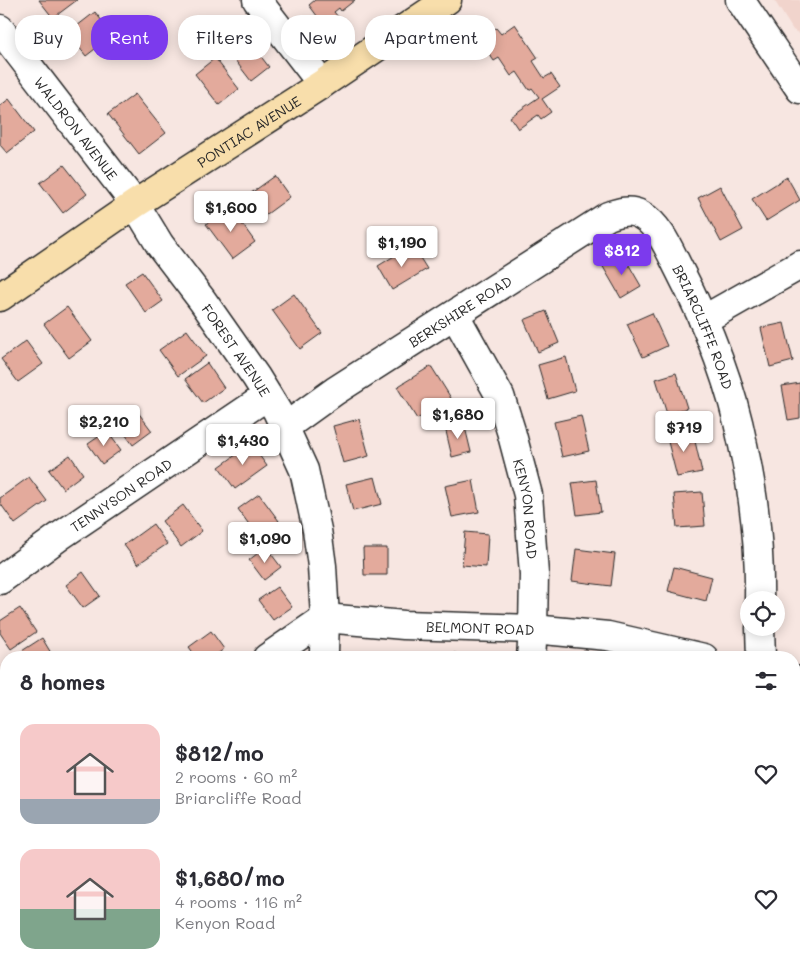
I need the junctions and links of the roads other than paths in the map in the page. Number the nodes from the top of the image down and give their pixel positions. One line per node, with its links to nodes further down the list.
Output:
1 (257, 0): 5 (street)
2 (447, 0): 5 (main road, PONTIAC AVENUE)
3 (740, 0): 6 (street)
4 (0, 29): 7 (street, WALDRON AVENUE)
5 (322, 84): 7 (main road, PONTIAC AVENUE)
6 (800, 89)
7 (135, 204): 10 (main road, PONTIAC AVENUE); 13 (street, FOREST AVENUE)
8 (641, 215): 11 (street, BERKSHIRE ROAD); 12 (street, BRIARCLIFFE ROAD)
9 (800, 265): 12 (street)
10 (0, 298)
11 (455, 315): 14 (street, BERKSHIRE ROAD); 18 (street, KENYON ROAD)
12 (703, 320): 16 (street, BRIARCLIFFE ROAD)
13 (267, 396): 14 (street, FOREST AVENUE); 15 (street, TENNYSON ROAD)
14 (285, 428): 17 (street, FOREST AVENUE)
15 (0, 580)
16 (759, 591)
17 (324, 618): 18 (street, BELMONT ROAD); 20 (street); 21 (street, FOREST AVENUE)
18 (533, 629): 22 (street, KENYON ROAD); 23 (street, BELMONT ROAD)
19 (760, 636): 24 (street)
20 (277, 651)
21 (324, 651)
22 (531, 651)
23 (673, 651)
24 (760, 651)

